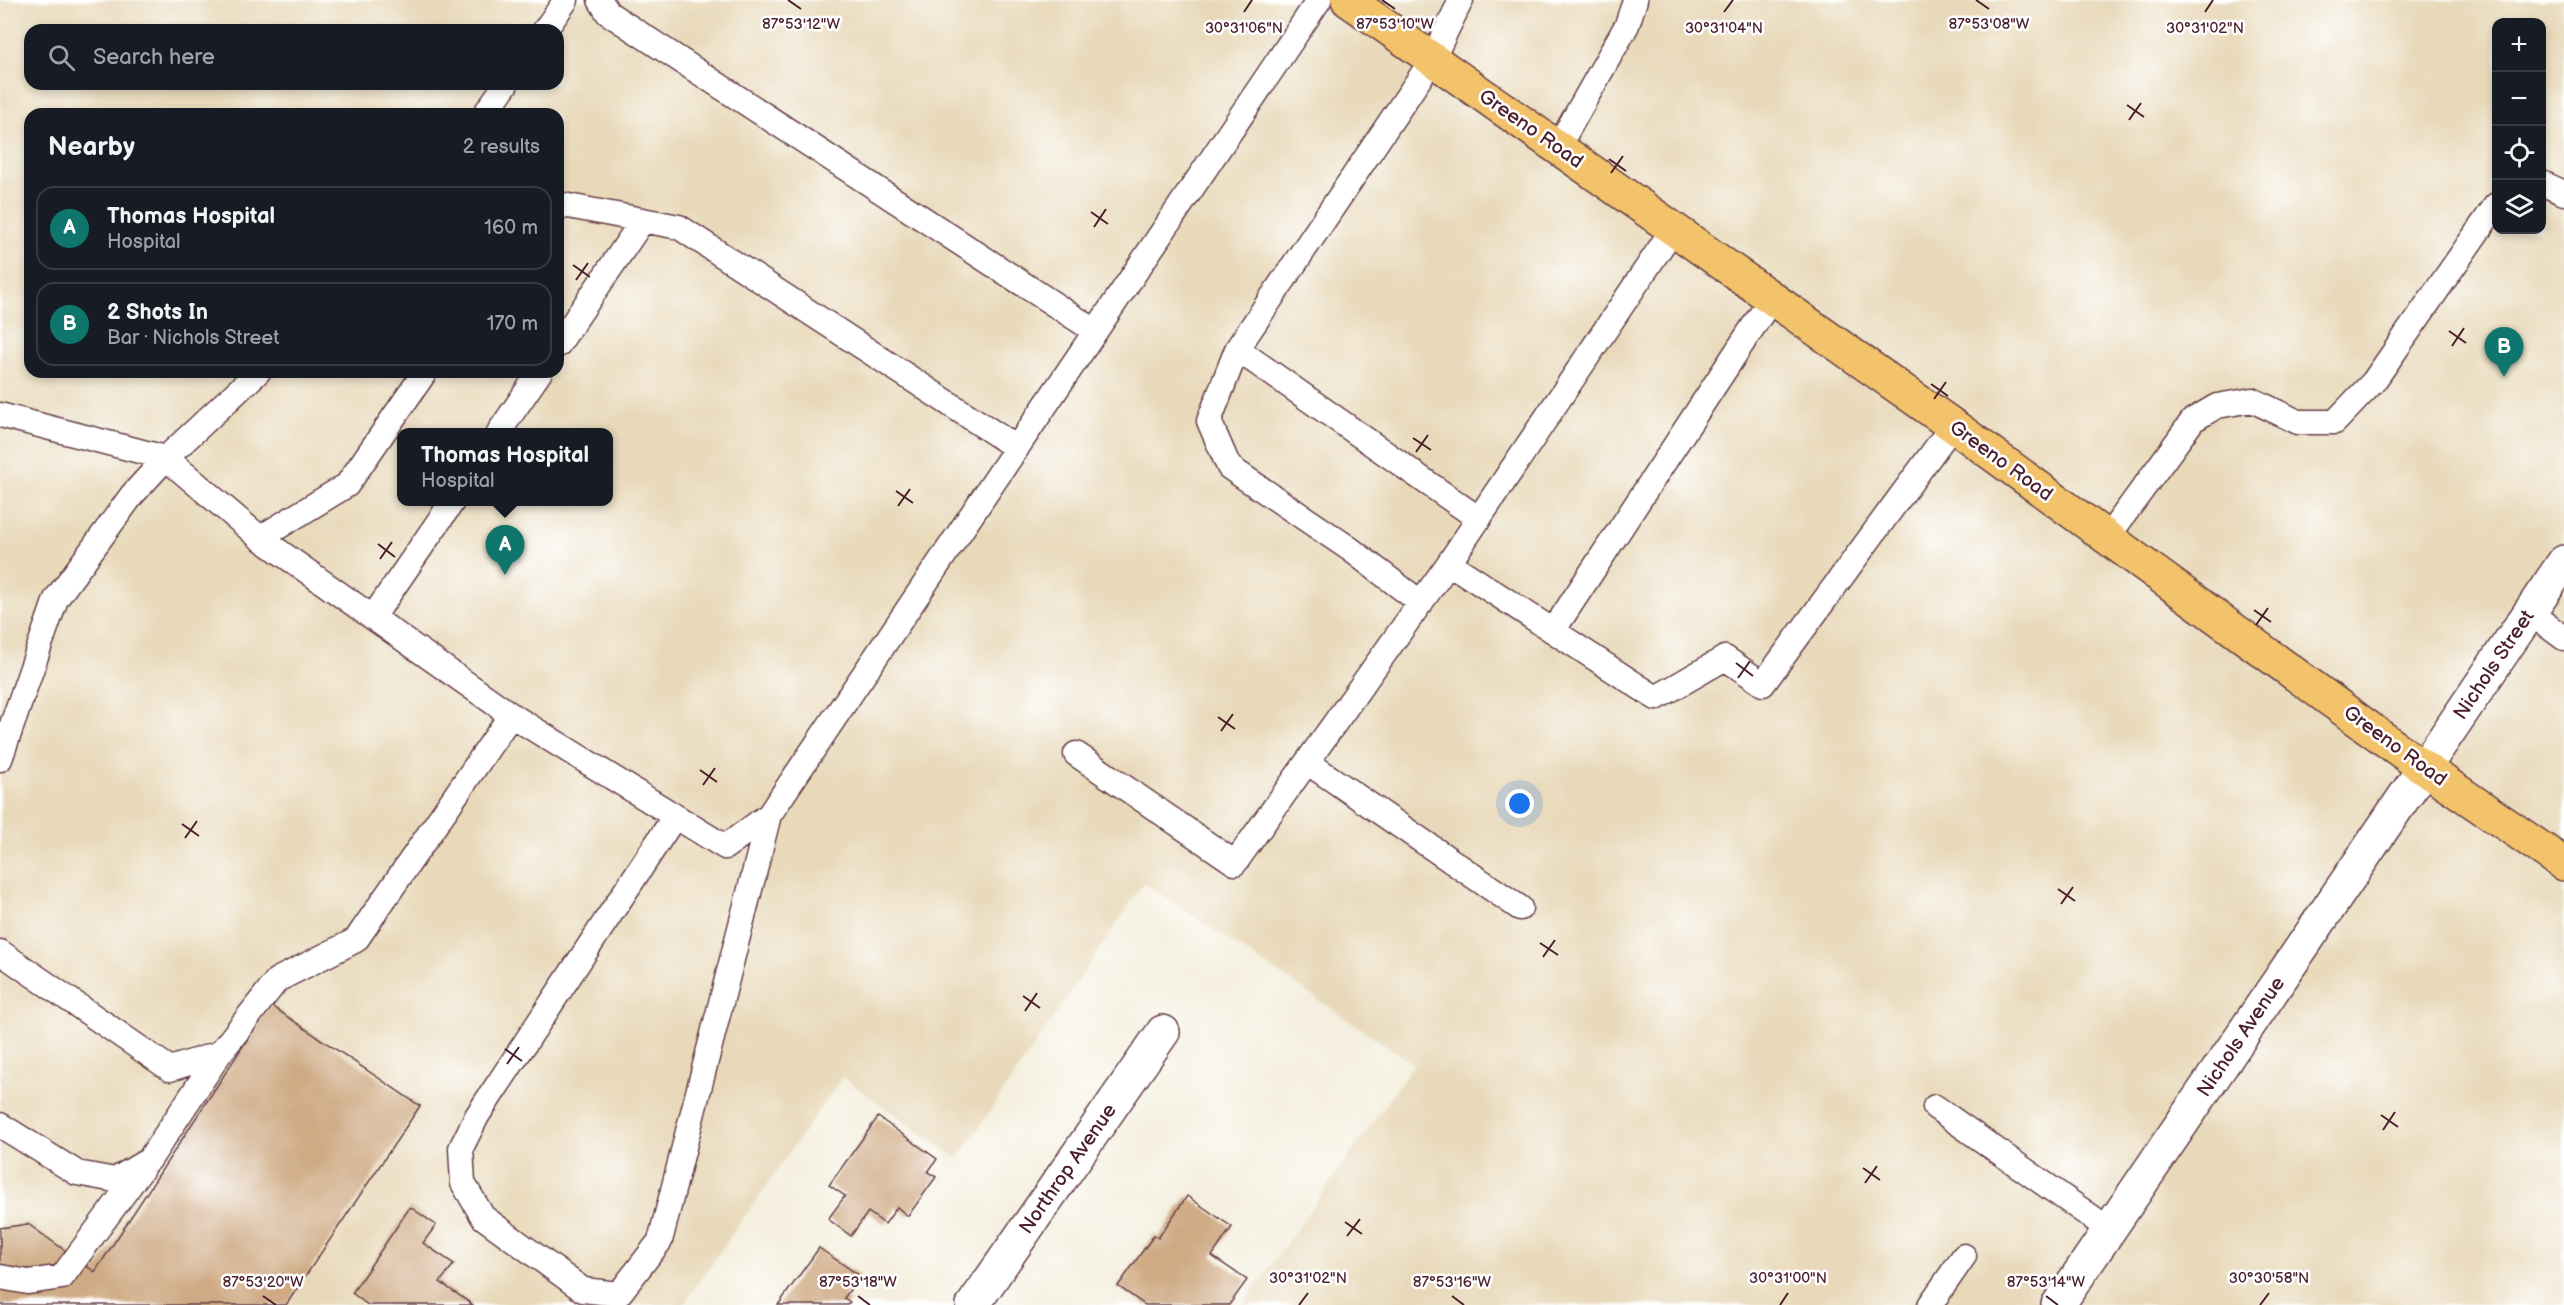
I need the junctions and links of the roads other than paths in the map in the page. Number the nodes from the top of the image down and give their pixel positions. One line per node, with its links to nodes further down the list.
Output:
1 (566, 0): 7 (lane)
2 (600, 0): 19 (lane)
3 (1319, 0): 19 (lane)
4 (1348, 0): 8 (main road, Greeno Road)
5 (1461, 0): 8 (lane)
6 (1635, 0): 11 (lane)
7 (549, 24)
8 (1432, 60): 11 (main road, Greeno Road); 21 (lane)
9 (502, 90): 10 (lane)
10 (489, 108)
11 (1558, 147): 17 (main road, Greeno Road)
12 (2546, 185): 13 (lane)
13 (2564, 193)
14 (564, 205): 16 (lane)
15 (2492, 211): 33 (lane)
16 (643, 220): 20 (lane); 28 (lane)
17 (1673, 229): 18 (main road, Greeno Road); 31 (lane)
18 (1772, 298): 26 (main road, Greeno Road); 39 (lane)
19 (1095, 331): 28 (lane)
20 (564, 336)
21 (1237, 349): 31 (lane); 36 (lane)
22 (252, 378): 29 (lane)
23 (421, 378): 32 (lane)
24 (536, 378): 27 (lane)
25 (0, 415): 29 (lane)
26 (1953, 425): 33 (main road, Greeno Road); 39 (lane)
27 (502, 428)
28 (1017, 448): 46 (lane)
29 (166, 458): 32 (lane); 43 (lane)
30 (449, 506): 38 (lane)
31 (1479, 519): 35 (lane)
32 (260, 538): 38 (lane)
33 (2107, 538): 45 (main road, Greeno Road)
34 (2564, 562): 37 (street, Nichols Street)
35 (1449, 563): 36 (lane); 39 (lane)
36 (1421, 603): 44 (lane)
37 (2530, 613): 40 (lane); 45 (street, Nichols Street)
38 (373, 617): 41 (lane)
39 (1553, 631)
40 (2564, 638)
41 (511, 715): 47 (lane); 52 (lane)
42 (1076, 754): 44 (lane)
43 (0, 759)
44 (1307, 762): 49 (lane)
45 (2424, 768): 48 (main road, Greeno Road); 56 (street, Nichols Avenue)
46 (769, 815): 47 (lane); 47 (lane)
47 (675, 816)
48 (2564, 864)
49 (1520, 908)
50 (0, 952): 52 (lane)
51 (1163, 1032): 59 (street, Northrop Avenue)
52 (220, 1053): 55 (lane)
53 (1935, 1107): 56 (lane)
54 (0, 1125): 55 (lane)
55 (149, 1160): 58 (lane)
56 (2110, 1230): 61 (street, Nichols Avenue)
57 (1964, 1256): 60 (lane)
58 (0, 1276)
59 (973, 1305)
60 (1930, 1305)
61 (2058, 1305)

